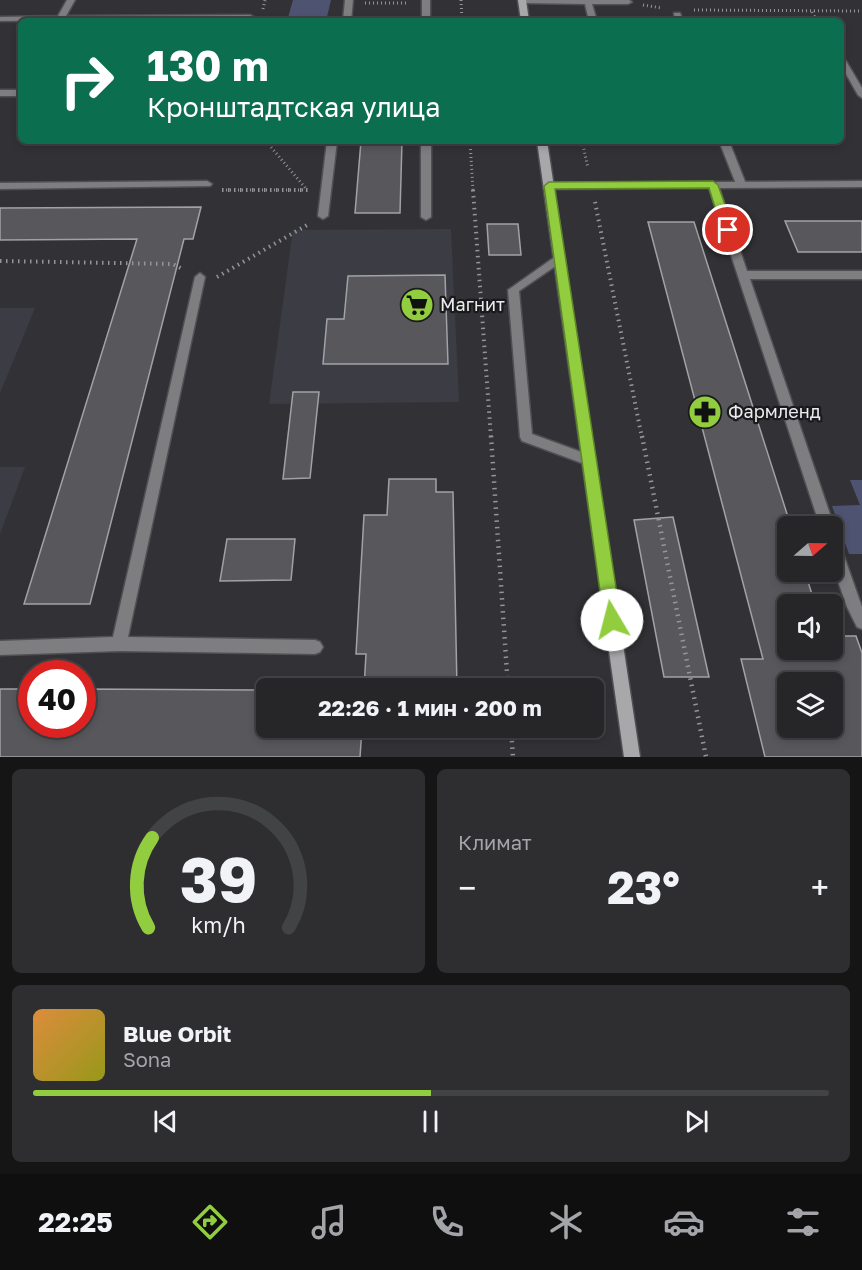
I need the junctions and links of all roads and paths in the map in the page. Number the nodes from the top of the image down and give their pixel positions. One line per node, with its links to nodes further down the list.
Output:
1 (71, 0): 13 (street)
2 (461, 0): 17 (path)
3 (522, 1): 6 (street); 18 (street)
4 (349, 2): 5 (path); 15 (street)
5 (426, 2): 16 (street)
6 (588, 2): 7 (street); 19 (street)
7 (628, 2): 8 (path)
8 (663, 8)
9 (686, 9): 10 (path)
10 (811, 11): 11 (path); 20 (path)
11 (862, 11)
12 (0, 18): 13 (street)
13 (61, 18): 14 (street)
14 (250, 18)
15 (347, 18)
16 (426, 18)
17 (462, 18)
18 (525, 18)
19 (592, 18)
20 (815, 18)
21 (844, 65): 24 (street)
22 (0, 93): 23 (street)
23 (18, 93)
24 (862, 95)
25 (269, 144): 39 (path)
26 (332, 144): 40 (street)
27 (426, 144): 42 (street)
28 (470, 144): 55 (path)
29 (542, 144): 38 (street)
30 (583, 144): 35 (path)
31 (725, 144): 33 (street)
32 (207, 184): 37 (street); 39 (path)
33 (741, 184): 34 (street); 36 (street)
34 (862, 184)
35 (591, 185): 36 (street); 38 (street); 59 (path)
36 (713, 185): 46 (street)
37 (0, 186)
38 (549, 186): 43 (street)
39 (307, 190): 40 (path)
40 (327, 190): 41 (street)
41 (324, 216): 47 (path)
42 (426, 217)
43 (559, 258): 48 (street); 48 (street)
44 (0, 261): 47 (path)
45 (862, 274): 46 (street)
46 (743, 275): 49 (street)
47 (199, 282): 52 (street)
48 (590, 461): 58 (street)
49 (824, 516)
50 (843, 574): 51 (street)
51 (862, 622)
52 (118, 644): 53 (street); 54 (street)
53 (315, 647)
54 (0, 648)
55 (507, 678)
56 (512, 738): 57 (path)
57 (513, 757)
58 (632, 757)
59 (706, 757)

